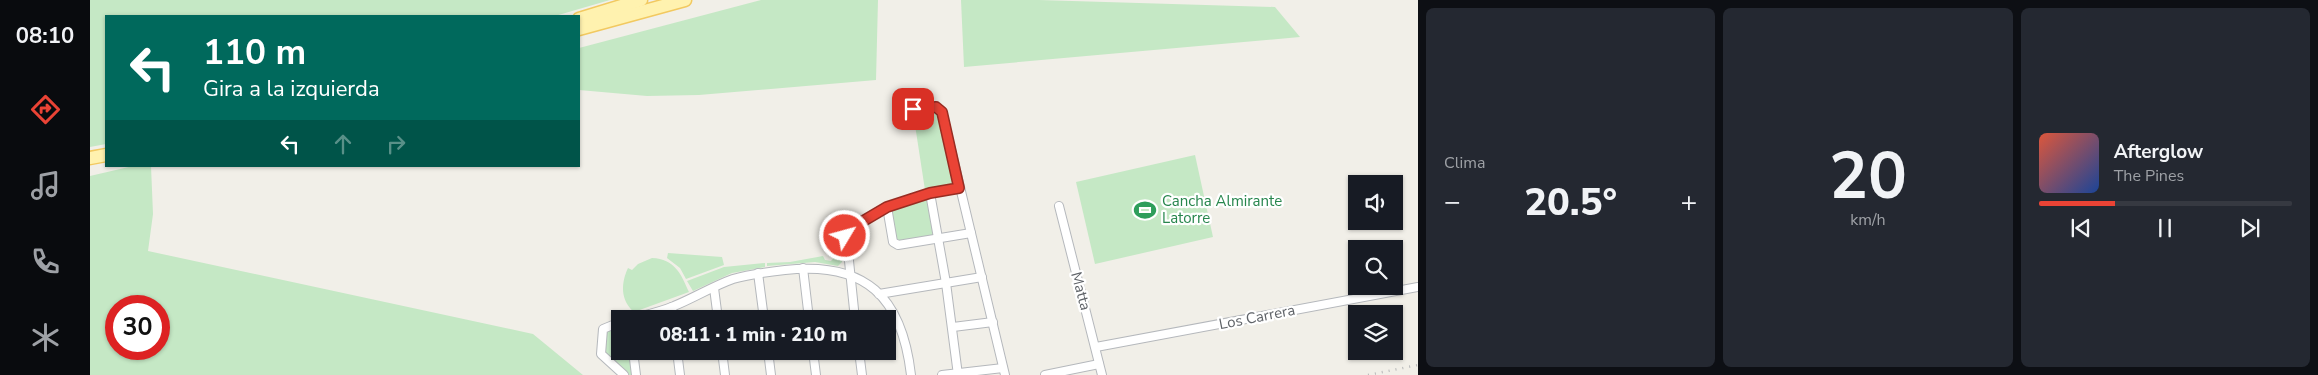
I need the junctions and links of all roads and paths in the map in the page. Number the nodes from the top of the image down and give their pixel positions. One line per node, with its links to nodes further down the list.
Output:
1 (641, 0): 3 (main road)
2 (686, 0): 4 (main road)
3 (580, 19)
4 (580, 29)
5 (913, 109): 8 (street)
6 (105, 155): 7 (main road)
7 (90, 158)
8 (959, 188): 9 (street); 12 (street)
9 (930, 193): 11 (street); 13 (street)
10 (1059, 206): 32 (street, Matta)
11 (887, 207): 13 (street); 16 (street)
12 (971, 233): 13 (street); 17 (street)
13 (938, 239): 18 (street)
14 (803, 268): 15 (street); 16 (street); 27 (street)
15 (758, 273): 20 (street); 26 (street)
16 (849, 273): 21 (street); 28 (street)
17 (982, 277): 18 (street); 29 (street)
18 (946, 283): 21 (street); 31 (street)
19 (1418, 287): 32 (street, Los Carrera)
20 (714, 288): 22 (street); 25 (street)
21 (879, 294): 49 (street)
22 (672, 307): 23 (street); 24 (street)
23 (662, 310)
24 (672, 310)
25 (717, 310)
26 (763, 310)
27 (808, 310)
28 (854, 310)
29 (993, 322): 31 (street); 40 (street)
30 (611, 326): 42 (street)
31 (953, 328): 41 (street)
32 (1096, 347): 39 (street, Matta)
33 (634, 360): 43 (street)
34 (678, 360): 44 (street)
35 (723, 360): 45 (street)
36 (769, 360): 46 (street)
37 (814, 360): 47 (street)
38 (860, 360): 48 (street)
39 (1099, 364): 51 (street); 52 (street, Matta)
40 (1004, 371): 41 (street)
41 (958, 374): 50 (street)
42 (624, 375)
43 (636, 375)
44 (680, 375)
45 (725, 375)
46 (771, 375)
47 (816, 375)
48 (862, 375)
49 (911, 375)
50 (942, 375)
51 (1045, 375)
52 (1102, 375)

